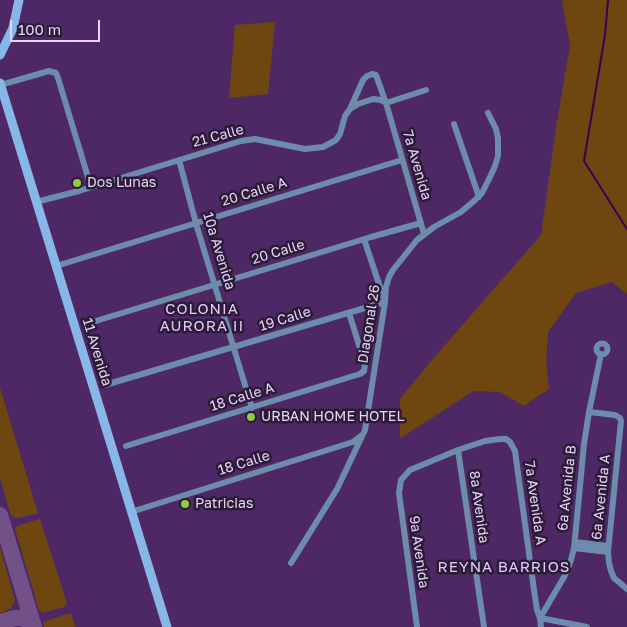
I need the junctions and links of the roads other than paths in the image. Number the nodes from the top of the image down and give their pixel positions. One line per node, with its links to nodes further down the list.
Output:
1 (20, 0): 2 (main road)
2 (0, 55)
3 (0, 84): 11 (street); 13 (main road, 11 Avenida)
4 (426, 90): 5 (street)
5 (386, 104): 6 (street); 6 (street, 7a Avenida); 10 (street, 7a Avenida)
6 (350, 109): 9 (street, 21 Calle)
7 (488, 113): 12 (street)
8 (454, 124): 12 (street)
9 (179, 160): 11 (street, 21 Calle); 15 (street, 10a Avenida)
10 (402, 160): 14 (street, 7a Avenida); 15 (street, 20 Calle A)
11 (90, 187): 13 (street, 21 Calle)
12 (479, 197): 16 (street, Diagonal 26)
13 (36, 202): 18 (main road, 11 Avenida)
14 (421, 223): 16 (street, 7a Avenida); 17 (street, 20 Calle)
15 (196, 224): 18 (street, 20 Calle A); 19 (street, 10a Avenida)
16 (424, 234): 20 (street, Diagonal 26)
17 (364, 239): 19 (street, 20 Calle); 20 (street)
18 (56, 266): 31 (main road, 11 Avenida)
19 (214, 285): 22 (street, 20 Calle); 23 (street, 10a Avenida)
20 (384, 302): 21 (street, 19 Calle); 28 (street, Diagonal 26)
21 (349, 313): 23 (street, 19 Calle); 26 (street, 18 Calle A)
22 (86, 324)
23 (234, 347): 25 (street, 19 Calle); 26 (street, 10a Avenida)
24 (601, 354): 27 (street, 6a Avenida B)
25 (106, 385)
26 (252, 408): 29 (street, 18 Calle A)
27 (589, 412): 32 (street, 6a Avenida B); 33 (street, 6a Avenida A)
28 (362, 435): 31 (street, 18 Calle); 34 (street, Diagonal 26)
29 (126, 446)
30 (458, 450): 36 (street, 7a Avenida A); 38 (street, 9a Avenida); 39 (street, 8a Avenida)
31 (131, 512): 37 (main road, 11 Avenida)
32 (574, 545): 33 (street); 36 (street, 6a Avenida B)
33 (608, 549): 35 (street, 6a Avenida A)
34 (291, 563)
35 (627, 589)
36 (540, 618): 40 (street, 7a Avenida A); 41 (street)
37 (167, 627)
38 (417, 627)
39 (484, 627)
40 (541, 627)
41 (587, 627)

